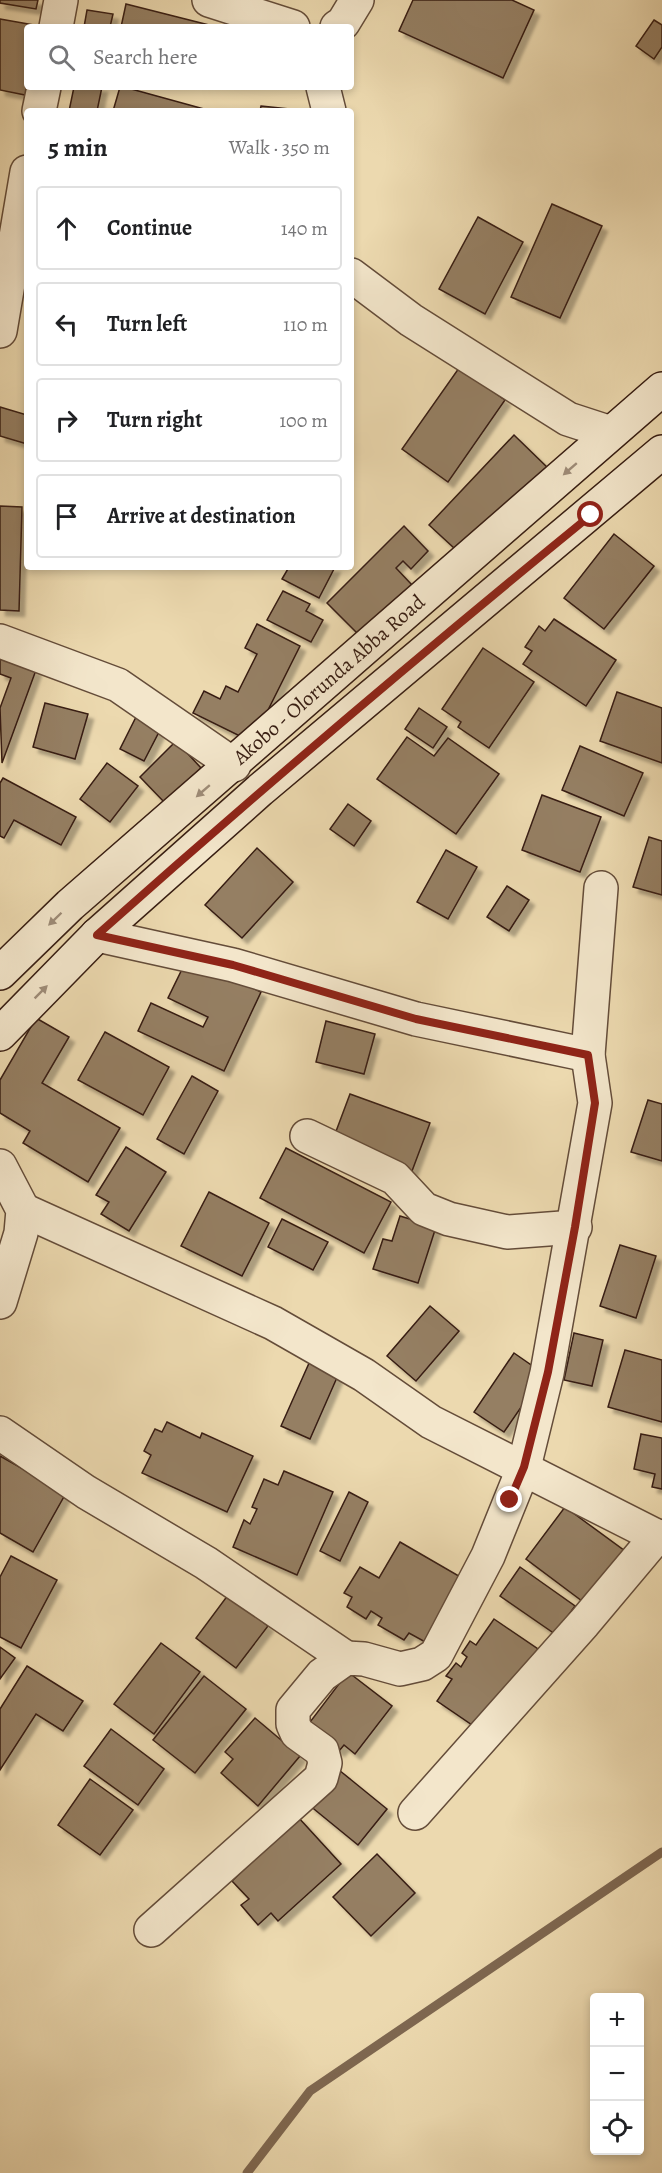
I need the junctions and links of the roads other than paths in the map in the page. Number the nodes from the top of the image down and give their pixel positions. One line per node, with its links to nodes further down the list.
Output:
1 (61, 0): 4 (street)
2 (209, 0): 5 (street)
3 (357, 0): 6 (street)
4 (57, 24)
5 (284, 24)
6 (342, 24)
7 (43, 90): 9 (street)
8 (324, 90): 10 (street)
9 (40, 108)
10 (328, 108)
11 (16, 189): 13 (street)
12 (354, 277): 15 (street)
13 (0, 331)
14 (662, 389): 15 (street, Akobo - Olorunda Abba Road)
15 (611, 434): 18 (street, Akobo - Olorunda Abba Road, one-way to 18)
16 (662, 452): 20 (street, Akobo - Olorunda Abba Road)
17 (0, 641): 18 (street)
18 (234, 765): 21 (street, Akobo - Olorunda Abba Road, one-way to 21)
19 (601, 888): 23 (street)
20 (97, 935): 22 (street, Akobo - Olorunda Abba Road, one-way to 20); 23 (street)
21 (0, 973)
22 (0, 1034)
23 (588, 1055): 27 (street)
24 (307, 1136): 27 (street)
25 (0, 1166): 26 (street)
26 (24, 1210): 28 (street); 30 (street)
27 (575, 1227): 30 (street)
28 (0, 1302)
29 (0, 1433): 32 (street)
30 (524, 1467): 31 (street); 32 (street)
31 (660, 1538): 33 (street)
32 (346, 1658): 34 (street)
33 (415, 1813)
34 (152, 1930)

